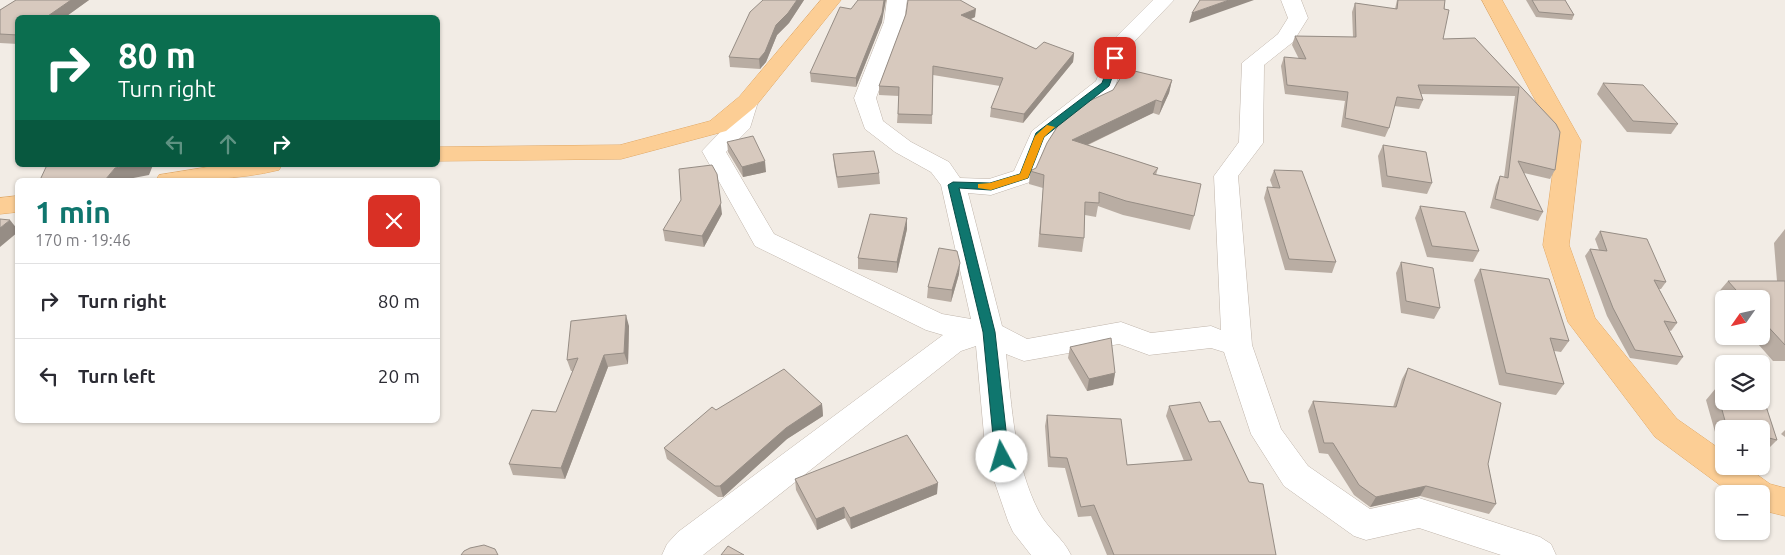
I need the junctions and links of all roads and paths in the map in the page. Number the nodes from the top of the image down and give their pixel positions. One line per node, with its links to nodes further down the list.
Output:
1 (831, 0): 6 (main road)
2 (897, 0): 10 (street)
3 (1164, 0): 10 (street)
4 (1291, 0): 14 (street)
5 (1492, 0): 15 (main road)
6 (748, 102): 7 (main road); 13 (street)
7 (440, 154)
8 (256, 167): 9 (main road)
9 (182, 178)
10 (953, 185): 13 (street)
11 (15, 204): 12 (main road)
12 (0, 206)
13 (989, 332): 14 (street); 18 (street); 19 (street)
14 (1237, 345): 20 (street)
15 (1745, 485)
16 (1770, 498): 17 (main road)
17 (1785, 502)
18 (680, 555)
19 (1053, 555)
20 (1538, 555)

